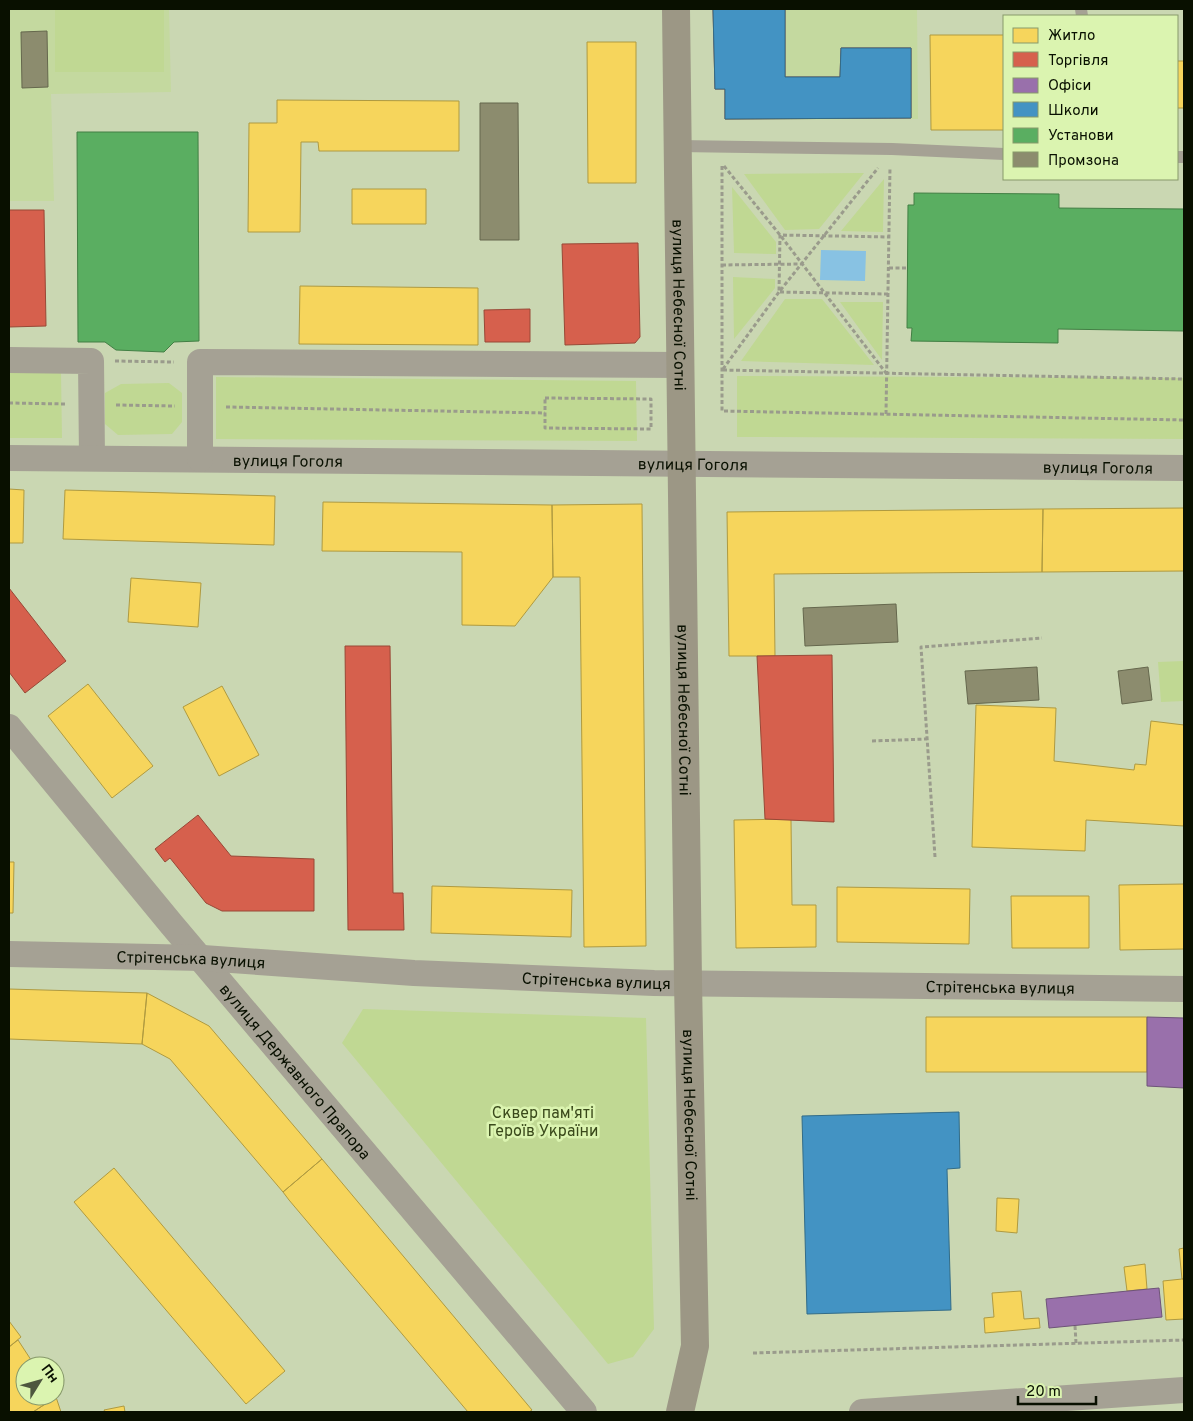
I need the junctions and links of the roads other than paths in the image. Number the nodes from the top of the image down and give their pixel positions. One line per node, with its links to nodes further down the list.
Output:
1 (676, 9): 2 (main road, вулиця Небесної Сотні)
2 (678, 146): 3 (lane); 5 (main road, вулиця Небесної Сотні)
3 (1003, 154)
4 (9, 360): 7 (street)
5 (680, 365): 8 (street); 9 (main road, вулиця Небесної Сотні)
6 (9, 458): 7 (street, вулиця Гоголя)
7 (92, 458): 8 (street, вулиця Гоголя)
8 (200, 459): 9 (street, вулиця Гоголя)
9 (683, 464): 10 (street, вулиця Гоголя); 14 (main road, вулиця Небесної Сотні)
10 (1184, 468)
11 (9, 727): 13 (street, вулиця Державного Прапора)
12 (9, 954): 13 (street, Стрітенська вулиця)
13 (203, 958): 14 (street, Стрітенська вулиця); 17 (street, вулиця Державного Прапора)
14 (688, 982): 15 (street, Стрітенська вулиця); 18 (main road, вулиця Небесної Сотні)
15 (1184, 989)
16 (1184, 1390): 19 (street)
17 (584, 1412)
18 (682, 1412)
19 (862, 1412)

